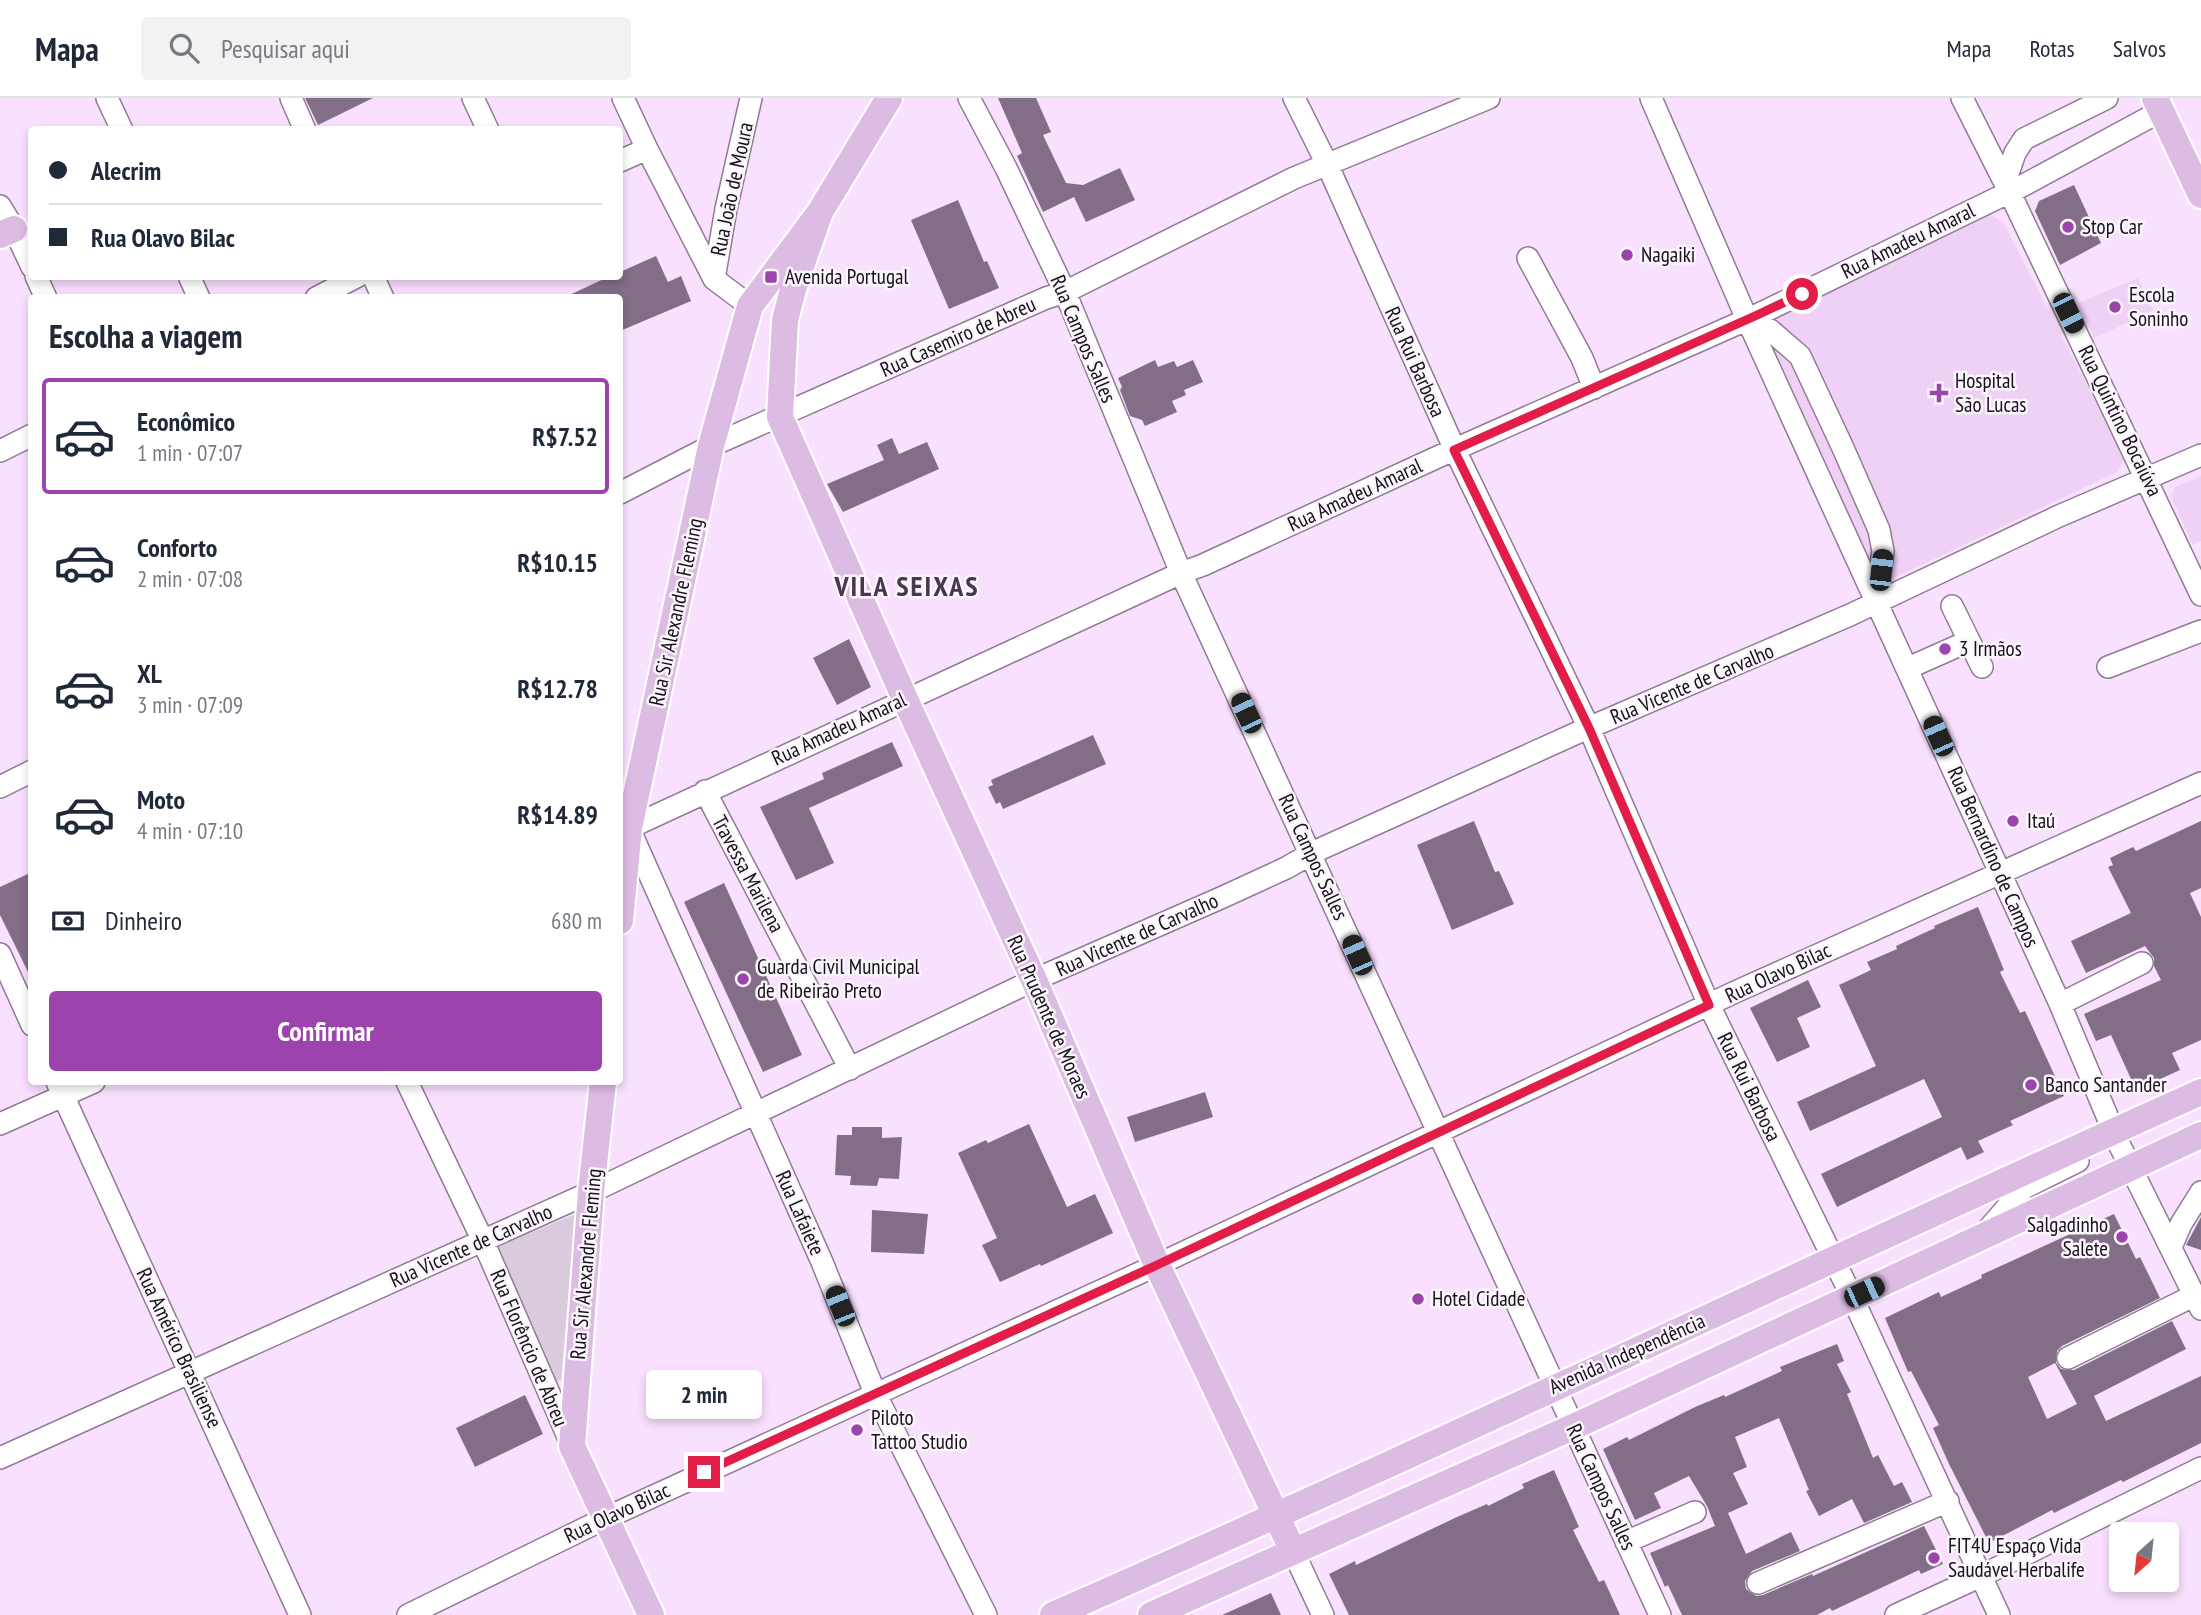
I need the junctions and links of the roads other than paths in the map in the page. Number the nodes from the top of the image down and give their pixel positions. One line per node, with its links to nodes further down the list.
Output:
1 (107, 98): 14 (street)
2 (291, 98): 15 (street)
3 (473, 98): 16 (street)
4 (623, 98): 17 (street)
5 (751, 98): 27 (street, Rua João de Moura)
6 (889, 98): 23 (main road)
7 (969, 98): 29 (street, Rua Campos Salles)
8 (1294, 98): 19 (street, Rua Rui Barbosa)
9 (1489, 98): 19 (street, Rua Casemiro de Abreu)
10 (1651, 98): 32 (street, Rua Bernardino de Campos)
11 (1962, 98): 20 (street, Rua Quintino Bocaiúva)
12 (2107, 98): 20 (street)
13 (2158, 105): 20 (street, Rua Amadeu Amaral); 21 (main road)
14 (120, 126)
15 (303, 126)
16 (486, 126)
17 (647, 149): 18 (street); 27 (street)
18 (623, 160)
19 (1327, 164): 29 (street, Rua Casemiro de Abreu); 38 (street, Rua Rui Barbosa)
20 (2007, 186): 32 (street, Rua Amadeu Amaral); 41 (street, Rua Quintino Bocaiúva)
21 (2201, 195)
22 (0, 206): 24 (street)
23 (820, 212): 31 (main road); 33 (main road)
24 (7, 232): 26 (street)
25 (1528, 258): 34 (street)
26 (28, 261)
27 (714, 279): 31 (street)
28 (350, 280): 30 (street)
29 (1065, 292): 35 (street, Rua Casemiro de Abreu); 43 (street, Rua Campos Salles)
30 (324, 294)
31 (750, 306): 33 (main road); 37 (main road, Rua Sir Alexandre Fleming)
32 (1747, 319): 34 (street, Rua Amadeu Amaral); 45 (street, Rua Bernardino de Campos); 45 (street)
33 (785, 320): 35 (main road)
34 (1594, 388): 38 (street, Rua Amadeu Amaral)
35 (780, 417): 37 (street, Rua Casemiro de Abreu); 52 (main road, Rua Prudente de Moraes)
36 (28, 437): 39 (street)
37 (711, 446): 42 (street, Rua Casemiro de Abreu); 58 (main road, Rua Sir Alexandre Fleming)
38 (1454, 450): 43 (street, Rua Amadeu Amaral); 53 (street, Rua Rui Barbosa)
39 (0, 451)
40 (2201, 455): 41 (street, Rua Vicente de Carvalho)
41 (2148, 479): 44 (street, Rua Quintino Bocaiúva); 45 (street, Rua Vicente de Carvalho)
42 (623, 491)
43 (1181, 573): 52 (street, Rua Amadeu Amaral); 59 (street, Rua Campos Salles)
44 (2201, 595)
45 (1876, 603): 51 (street, Rua Bernardino de Campos); 53 (street, Rua Vicente de Carvalho)
46 (1952, 606): 48 (street)
47 (2201, 631): 50 (street)
48 (1969, 640): 49 (street); 51 (street)
49 (1982, 667)
50 (2108, 667)
51 (1908, 668): 60 (street, Rua Bernardino de Campos)
52 (905, 699): 57 (street, Rua Amadeu Amaral); 63 (main road, Rua Prudente de Moraes)
53 (1589, 728): 59 (street, Rua Vicente de Carvalho); 65 (street, Rua Rui Barbosa)
54 (28, 773): 56 (street)
55 (2201, 783): 60 (street, Rua Olavo Bilac)
56 (0, 787)
57 (705, 791): 58 (street, Rua Amadeu Amaral); 67 (street, Travessa Marilena)
58 (623, 823): 74 (street, Rua Lafaiete)
59 (1311, 853): 63 (street, Rua Vicente de Carvalho); 77 (street, Rua Campos Salles)
60 (2000, 873): 64 (street, Rua Bernardino de Campos); 65 (street, Rua Olavo Bilac)
61 (0, 954): 66 (street)
62 (2142, 963): 64 (street)
63 (1034, 980): 67 (street, Rua Vicente de Carvalho); 87 (main road, Rua Prudente de Moraes)
64 (2060, 1004): 79 (street, Rua Bernardino de Campos)
65 (1709, 1005): 77 (street, Rua Olavo Bilac); 86 (street, Rua Rui Barbosa)
66 (28, 1016)
67 (850, 1069): 74 (street, Rua Vicente de Carvalho)
68 (79, 1085): 71 (street)
69 (408, 1085): 84 (street, Rua Florêncio de Abreu)
70 (603, 1085): 81 (main road, Rua Sir Alexandre Fleming)
71 (60, 1089): 76 (street); 91 (street, Rua Américo Brasiliense)
72 (2201, 1092): 79 (main road, Avenida Independência)
73 (2201, 1104): 79 (street)
74 (756, 1112): 81 (street, Rua Vicente de Carvalho); 93 (street, Rua Lafaiete)
75 (2201, 1119): 80 (main road)
76 (0, 1124)
77 (1438, 1132): 87 (street, Rua Olavo Bilac); 92 (street, Rua Campos Salles)
78 (2201, 1135): 80 (main road, Avenida Independência)
79 (2116, 1136): 80 (street, Rua Bernardino de Campos); 83 (street); 86 (main road, Avenida Independência)
80 (2131, 1167): 83 (main road, Avenida Independência); 85 (street, Rua Bernardino de Campos)
81 (591, 1192): 84 (street, Rua Vicente de Carvalho); 95 (main road, Rua Sir Alexandre Fleming)
82 (2201, 1192): 85 (street)
83 (1983, 1236): 88 (main road, Avenida Independência)
84 (483, 1241): 91 (street, Rua Vicente de Carvalho); 95 (street, Rua Florêncio de Abreu)
85 (2171, 1247): 89 (street, Rua Bernardino de Campos)
86 (1834, 1260): 88 (street, Rua Rui Barbosa); 92 (main road, Avenida Independência)
87 (1157, 1265): 93 (street, Rua Olavo Bilac); 100 (main road, Rua Prudente de Moraes)
88 (1852, 1297): 94 (main road, Avenida Independência); 98 (street, Rua Rui Barbosa)
89 (2198, 1302): 90 (street)
90 (2068, 1358)
91 (191, 1371): 96 (street, Rua Vicente de Carvalho); 106 (street, Rua Américo Brasiliense)
92 (1554, 1387): 94 (street, Rua Campos Salles); 100 (main road, Avenida Independência)
93 (875, 1393): 101 (street, Rua Olavo Bilac); 109 (street, Rua Lafaiete)
94 (1573, 1427): 102 (street, Rua Campos Salles); 103 (main road, Avenida Independência)
95 (572, 1446): 101 (main road, Rua Florêncio de Abreu)
96 (0, 1458)
97 (2201, 1468): 104 (street)
98 (1948, 1501): 104 (street, Rua Rui Barbosa); 105 (street)
99 (1695, 1512): 102 (street)
100 (1278, 1517): 103 (main road, Rua Prudente de Moraes); 110 (main road, Avenida Independência)
101 (606, 1518): 107 (street, Rua Olavo Bilac); 108 (main road, Rua Florêncio de Abreu)
102 (1626, 1542): 113 (street, Rua Campos Salles)
103 (1293, 1551): 111 (main road, Avenida Independência); 112 (street, Rua Prudente de Moraes)
104 (1981, 1576): 114 (street); 115 (street, Rua Rui Barbosa)
105 (1758, 1583)
106 (300, 1615)
107 (408, 1615)
108 (651, 1615)
109 (986, 1615)
110 (1053, 1615)
111 (1151, 1615)
112 (1323, 1615)
113 (1660, 1615)
114 (1896, 1615)
115 (1999, 1615)

